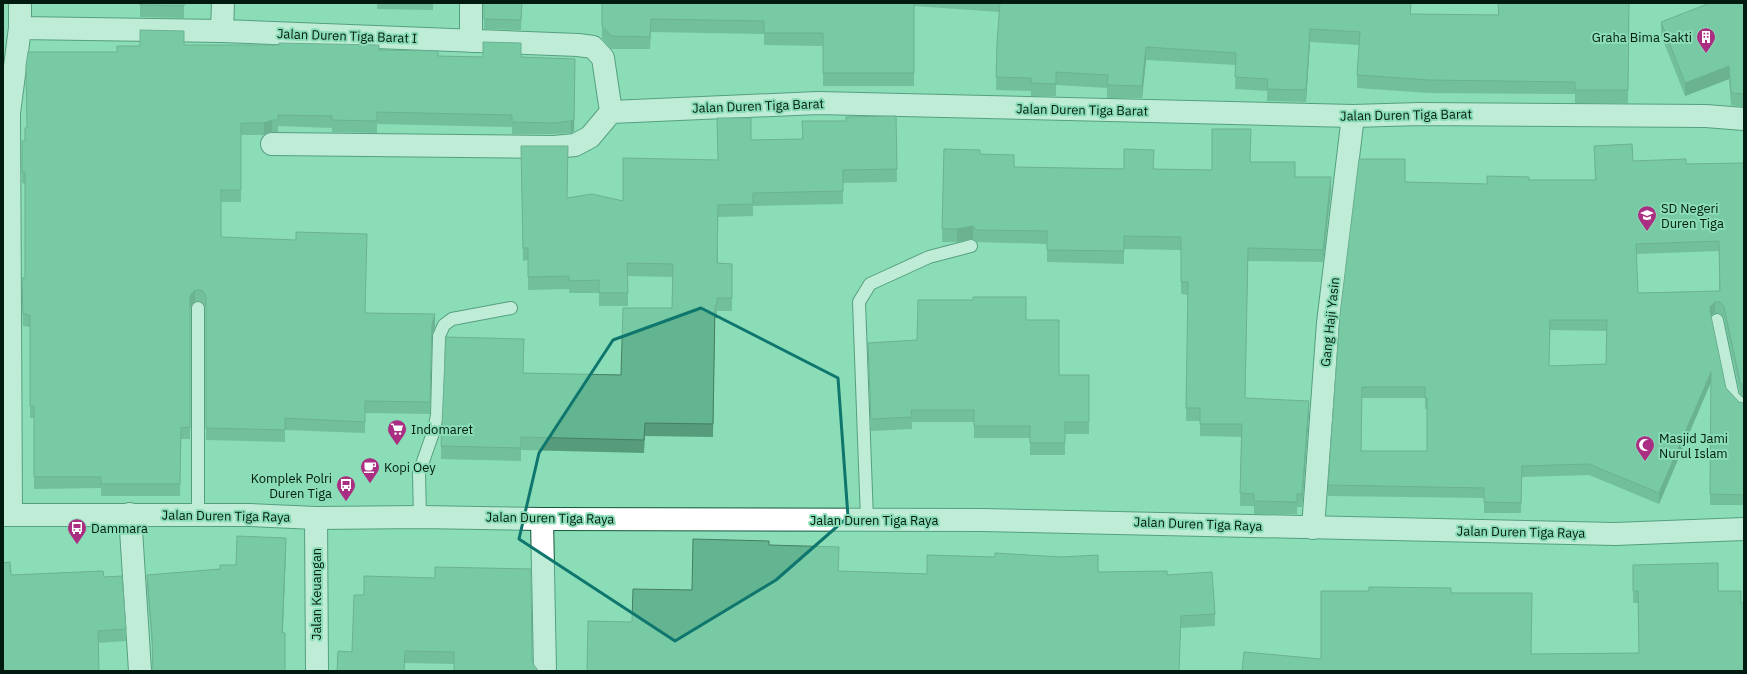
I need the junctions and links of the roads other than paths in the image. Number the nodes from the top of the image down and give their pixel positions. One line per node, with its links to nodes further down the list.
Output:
1 (20, 3): 4 (street)
2 (223, 3): 5 (street)
3 (471, 3): 6 (street)
4 (20, 28): 5 (street, Jalan Duren Tiga Barat I); 8 (street)
5 (222, 32): 6 (street, Jalan Duren Tiga Barat I)
6 (471, 41): 7 (street)
7 (611, 112): 9 (street, Jalan Duren Tiga Barat); 11 (street)
8 (6, 113): 13 (street)
9 (1353, 116): 10 (street, Jalan Duren Tiga Barat); 25 (street, Gang Haji Yasin)
10 (1744, 119)
11 (272, 144)
12 (971, 246): 24 (lane)
13 (6, 284): 19 (street)
14 (198, 308): 20 (lane)
15 (511, 308): 21 (lane)
16 (1717, 320): 17 (lane)
17 (1744, 407)
18 (130, 514): 19 (street, Jalan Duren Tiga Raya); 20 (street, Jalan Duren Tiga Raya); 27 (street)
19 (7, 515)
20 (198, 515): 22 (street, Jalan Duren Tiga Raya)
21 (420, 516): 22 (street, Jalan Duren Tiga Raya); 23 (street, Jalan Duren Tiga Raya)
22 (316, 518): 28 (street, Jalan Keuangan)
23 (542, 519): 24 (street, Jalan Duren Tiga Raya); 29 (street)
24 (867, 520): 25 (street, Jalan Duren Tiga Raya)
25 (1313, 528): 26 (street, Jalan Duren Tiga Raya)
26 (1744, 529)
27 (140, 671)
28 (317, 671)
29 (545, 671)

